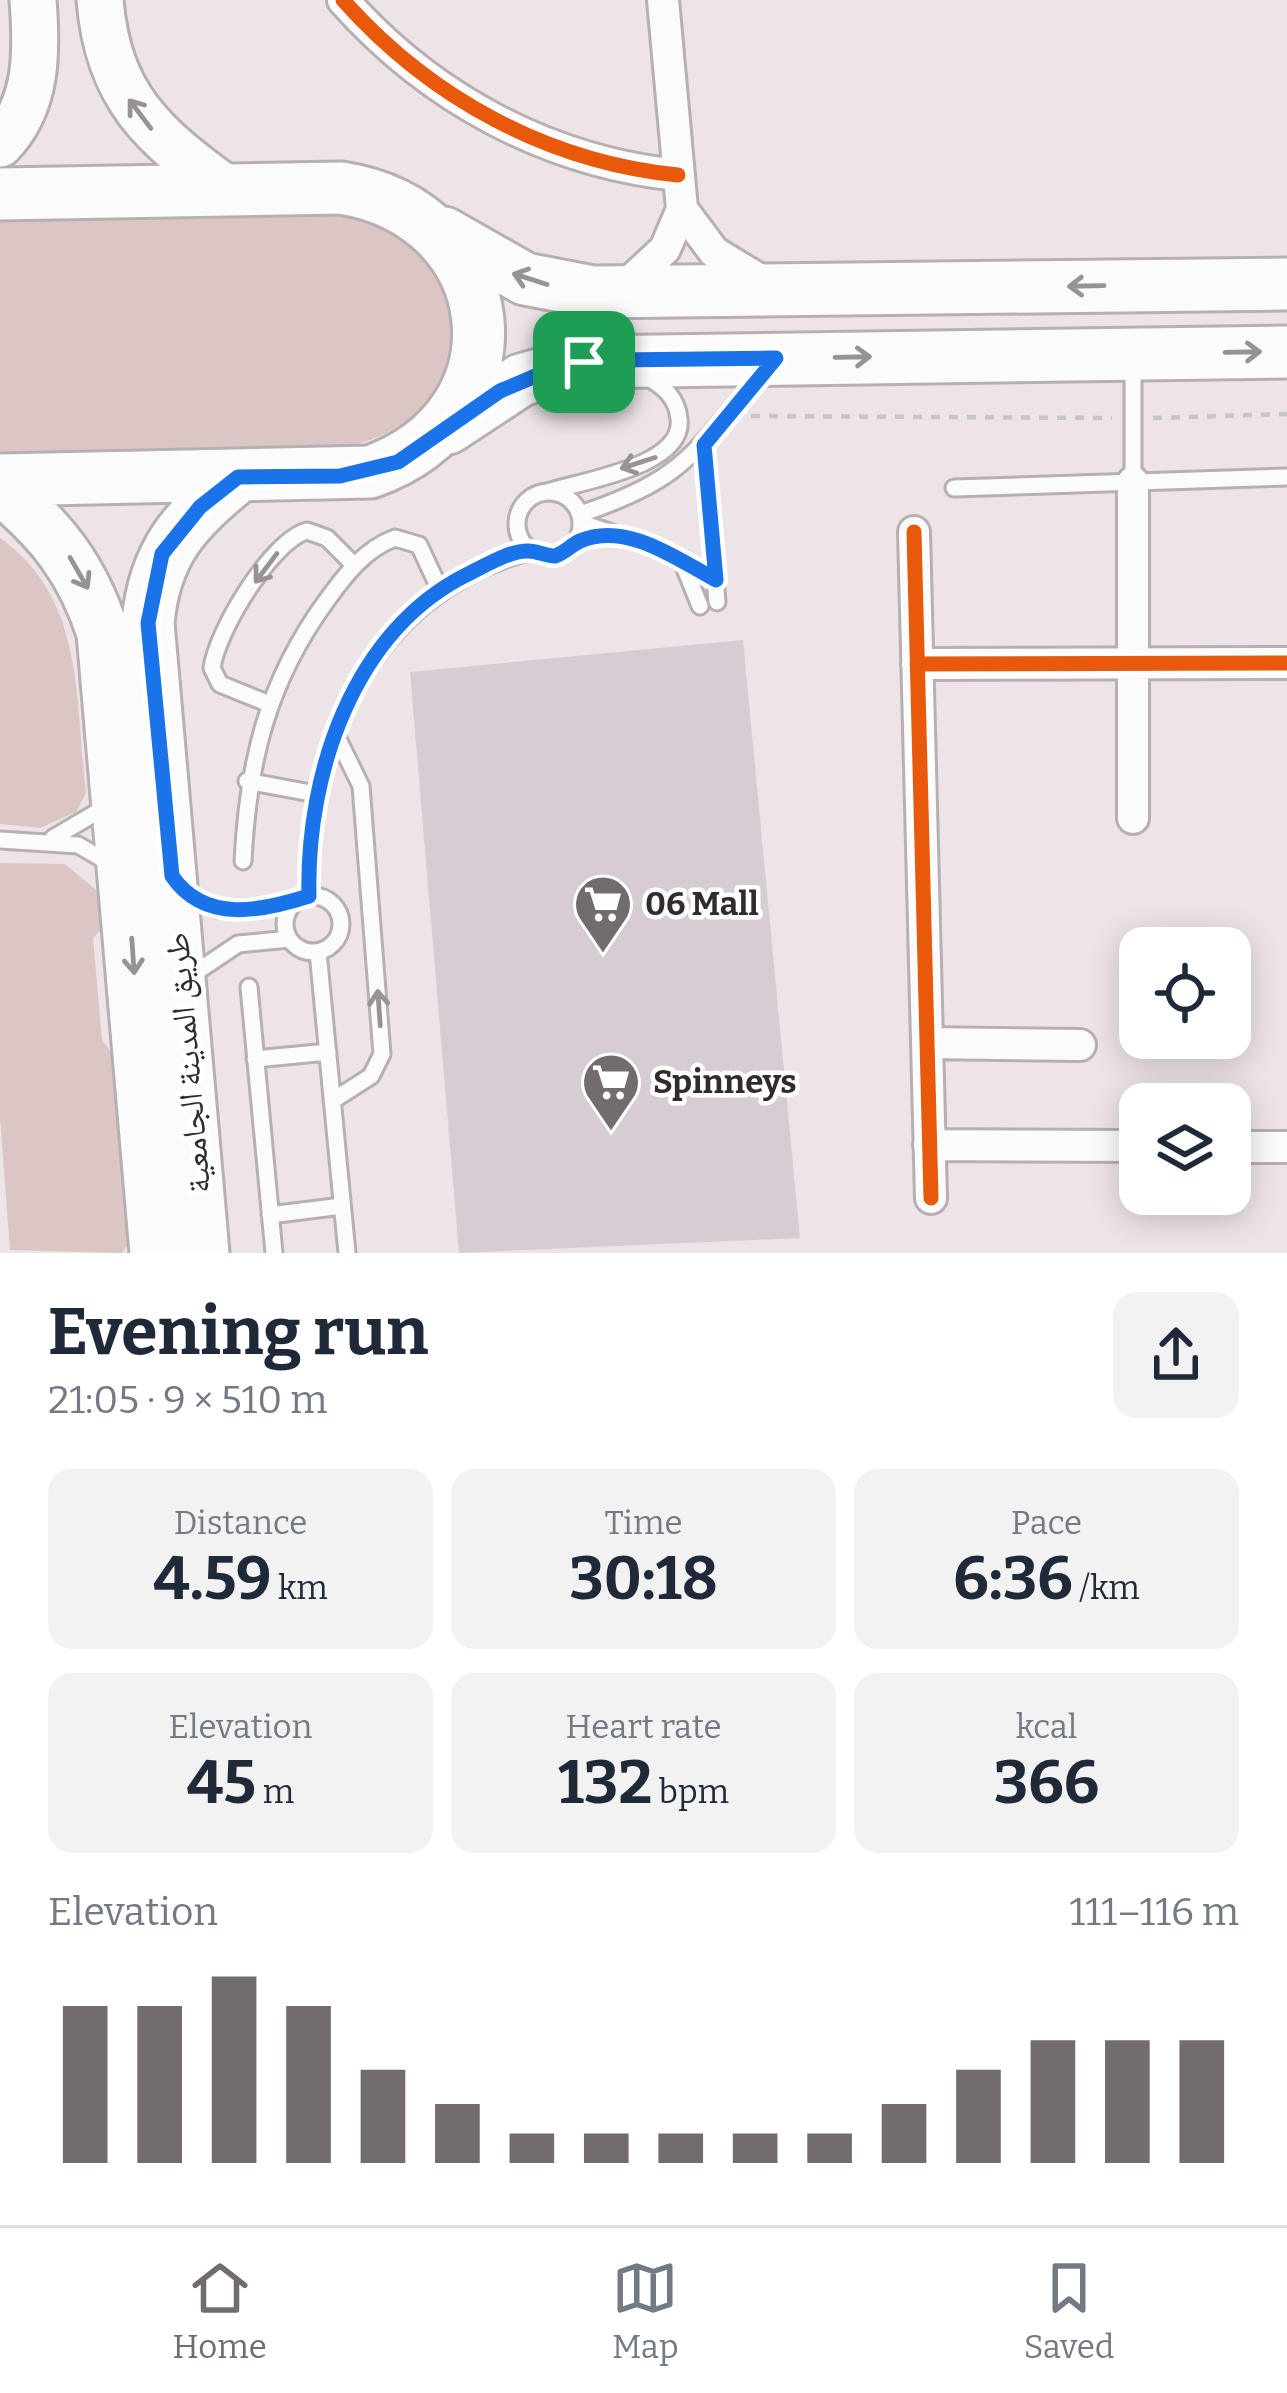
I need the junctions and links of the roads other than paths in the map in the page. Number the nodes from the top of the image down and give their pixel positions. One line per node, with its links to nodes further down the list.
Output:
1 (33, 0): 5 (main road)
2 (100, 0): 7 (main road, one-way to 2)
3 (343, 0): 6 (street)
4 (663, 0): 6 (street)
5 (0, 144)
6 (678, 175): 9 (street)
7 (228, 190): 8 (main road); 10 (main road)
8 (0, 194)
9 (682, 209): 12 (street); 13 (street)
10 (433, 226): 13 (main road, one-way to 10); 19 (main road)
11 (1287, 284): 12 (main road, one-way to 12)
12 (776, 289): 13 (main road)
13 (617, 291)
14 (1287, 352): 15 (main road, one-way to 14)
15 (1132, 354): 16 (main road, one-way to 15); 22 (lane)
16 (776, 358): 17 (main road); 18 (lane)
17 (616, 360): 19 (main road); 25 (lane, one-way to 25)
18 (704, 445): 26 (lane); 35 (lane)
19 (424, 446): 20 (main road)
20 (238, 477): 23 (main road); 49 (main road, طريق المدينة الجامعية)
21 (1287, 477): 22 (lane)
22 (1132, 482): 24 (lane); 37 (street)
23 (0, 484): 44 (main road, طريق المدينة الجامعية, one-way to 44)
24 (954, 488)
25 (547, 492): 26 (lane); 27 (lane)
26 (581, 519): 29 (lane); 30 (lane)
27 (517, 527): 31 (lane); 34 (lane)
28 (914, 532): 38 (street)
29 (624, 536): 30 (lane); 32 (lane)
30 (576, 542): 31 (lane)
31 (531, 550): 34 (lane)
32 (682, 562): 35 (lane); 35 (lane)
33 (354, 566): 36 (lane); 40 (lane); 40 (lane, one-way to 40)
34 (482, 567): 36 (lane)
35 (716, 580)
36 (439, 588): 41 (lane)
37 (1133, 662): 38 (street); 39 (street); 45 (street)
38 (917, 664): 58 (street)
39 (1287, 664)
40 (267, 703): 42 (lane)
41 (335, 733): 43 (lane); 52 (lane)
42 (247, 781): 43 (lane); 48 (lane)
43 (316, 794): 50 (lane)
44 (121, 795): 46 (lane); 49 (main road, طريق المدينة الجامعية)
45 (1133, 818)
46 (51, 839): 47 (lane); 49 (lane)
47 (0, 840)
48 (243, 862)
49 (149, 876): 51 (lane); 57 (main road, طريق المدينة الجامعية); 70 (main road, طريق المدينة الجامعية, one-way to 70)
50 (309, 896): 51 (lane); 53 (lane)
51 (291, 906): 54 (lane)
52 (372, 923): 53 (lane); 62 (lane, one-way to 52)
53 (341, 924): 55 (lane)
54 (289, 939): 55 (lane); 57 (lane)
55 (318, 952): 60 (lane)
56 (248, 986): 61 (lane)
57 (182, 990): 71 (main road, طريق المدينة الجامعية)
58 (926, 1043): 59 (street); 63 (street)
59 (1080, 1045)
60 (328, 1052): 61 (lane); 62 (lane)
61 (255, 1059): 69 (lane)
62 (332, 1101): 68 (lane)
63 (929, 1145): 64 (street); 67 (street)
64 (1119, 1146)
65 (1251, 1147): 66 (street)
66 (1287, 1147)
67 (931, 1198)
68 (342, 1206): 69 (lane); 73 (lane)
69 (270, 1215): 72 (lane)
70 (156, 1253)
71 (203, 1253)
72 (274, 1253)
73 (347, 1253)

